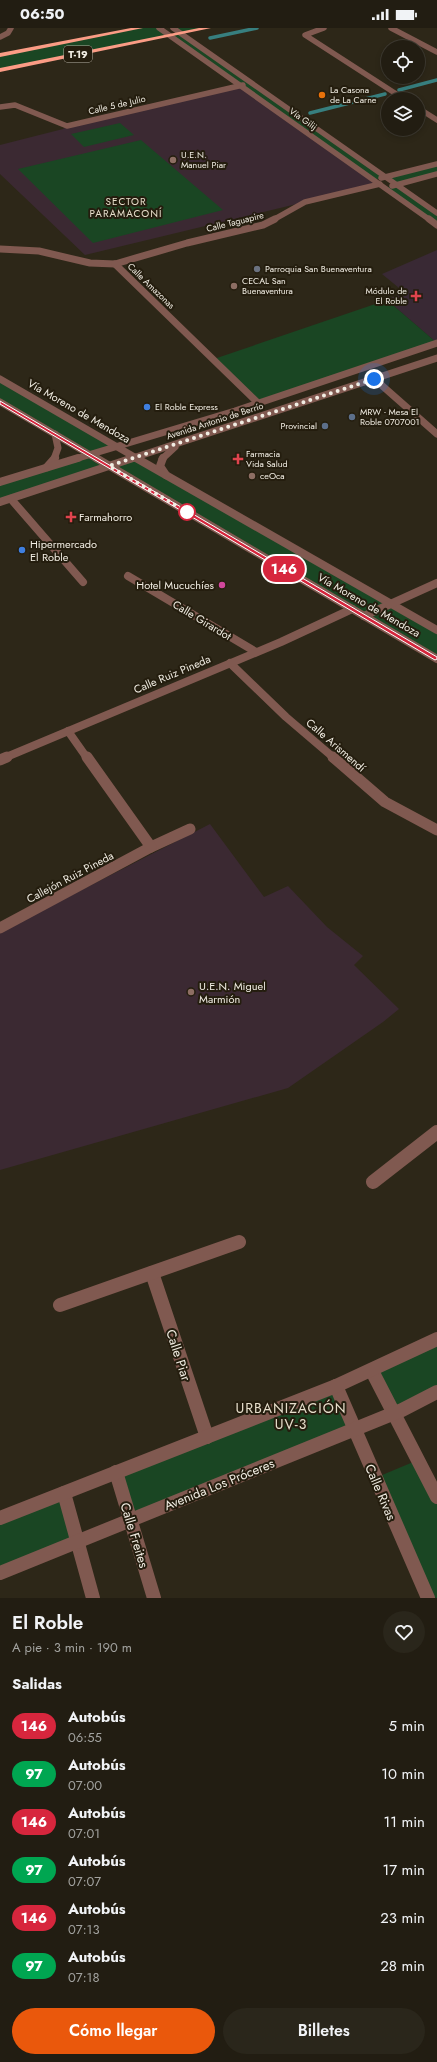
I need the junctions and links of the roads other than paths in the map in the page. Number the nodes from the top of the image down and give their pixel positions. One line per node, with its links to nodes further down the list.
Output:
1 (11, 28): 10 (street)
2 (136, 28): 15 (highway, T-19)
3 (159, 28): 9 (street, Vía Gilij)
4 (173, 28): 8 (street, Vía Gilij)
5 (206, 28): 8 (highway, T-19); 13 (highway, T-19)
6 (324, 28): 19 (street)
7 (391, 28): 14 (street)
8 (181, 34): 9 (highway, T-19); 13 (street, Vía Gilij)
9 (170, 36): 11 (highway, T-19); 12 (street, Vía Gilij)
10 (0, 37)
11 (157, 38): 12 (highway); 16 (highway, T-19)
12 (175, 40): 18 (street, Vía Gilij)
13 (191, 41): 17 (street, Vía Gilij)
14 (435, 50)
15 (0, 55)
16 (0, 70)
17 (251, 83): 18 (street, Calle 5 de Julio); 25 (street, Vía Gilij)
18 (240, 86): 20 (street, Calle 5 de Julio); 26 (street, Vía Gilij)
19 (393, 92)
20 (0, 107)
21 (425, 112): 22 (street)
22 (437, 120)
23 (437, 164): 25 (street)
24 (437, 174): 27 (street)
25 (385, 177): 26 (street); 27 (street, Vía Gilij)
26 (379, 184): 27 (street); 29 (street, Vía Gilij); 31 (street, Calle Taguapire)
27 (396, 185): 28 (street, Vía Gilij)
28 (437, 213)
29 (437, 225)
30 (0, 249): 31 (street, Calle Amazonas)
31 (115, 264): 38 (street, Calle Amazonas)
32 (437, 343): 34 (street, Avenida Antonio de Berrío)
33 (437, 358): 36 (street, Avenida Antonio de Berrío)
34 (362, 368): 36 (street); 38 (street, Avenida Antonio de Berrío)
35 (0, 379): 42 (street, Vía Moreno de Mendoza)
36 (374, 379): 40 (street); 41 (street, Avenida Antonio de Berrío)
37 (0, 402): 39 (street, Vía Moreno de Mendoza)
38 (258, 403): 42 (street, Avenida Antonio de Berrío)
39 (55, 434): 43 (street, Vía Moreno de Mendoza); 46 (street)
40 (437, 434)
41 (179, 443): 44 (street, Avenida Antonio de Berrío); 47 (street)
42 (116, 446): 43 (street, Avenida Antonio de Berrío); 44 (street, Vía Moreno de Mendoza)
43 (90, 454): 45 (street, Vía Moreno de Mendoza); 46 (street, Avenida Antonio de Berrío)
44 (135, 458): 45 (street, Avenida Antonio de Berrío); 47 (street, Vía Moreno de Mendoza)
45 (109, 466): 49 (street, Avenida Antonio de Berrío); 55 (street, Vía Moreno de Mendoza)
46 (46, 468): 48 (street, Avenida Antonio de Berrío)
47 (167, 476): 54 (street, Vía Moreno de Mendoza)
48 (0, 482)
49 (11, 499): 50 (street, Avenida Antonio de Berrío); 52 (street)
50 (0, 502)
51 (128, 576): 58 (street, Calle Girardot)
52 (83, 582)
53 (437, 583): 54 (street)
54 (389, 604): 56 (street); 57 (street, Vía Moreno de Mendoza)
55 (352, 609): 56 (street, Vía Moreno de Mendoza); 58 (street, Calle Ruiz Pineda)
56 (364, 616): 59 (street, Vía Moreno de Mendoza)
57 (437, 630)
58 (256, 652): 60 (street, Calle Ruiz Pineda)
59 (437, 659)
60 (230, 663): 61 (street, Calle Ruiz Pineda); 64 (street, Calle Arismendí)
61 (68, 732): 62 (street, Calle Ruiz Pineda); 65 (street)
62 (0, 760)
63 (190, 829): 65 (street, Callejón Ruiz Pineda)
64 (437, 830)
65 (150, 847): 66 (street, Callejón Ruiz Pineda)
66 (0, 928)
67 (435, 1137): 68 (street)
68 (373, 1182)
69 (239, 1242): 70 (street)
70 (152, 1273): 71 (street); 78 (street, Calle Piar)
71 (60, 1305)
72 (437, 1339): 73 (street)
73 (372, 1371): 74 (street); 76 (street)
74 (336, 1386): 77 (street, Calle Rivas); 78 (street)
75 (437, 1392): 76 (street, Avenida Los Próceres)
76 (394, 1413): 77 (street, Avenida Los Próceres); 81 (street)
77 (354, 1429): 83 (street, Avenida Los Próceres); 88 (street, Calle Rivas)
78 (207, 1437): 79 (street)
79 (116, 1472): 80 (street); 83 (street, Calle Freites)
80 (64, 1493): 82 (street); 84 (street)
81 (437, 1496)
82 (0, 1518)
83 (130, 1520): 84 (street, Avenida Los Próceres); 87 (street, Calle Freites)
84 (78, 1542): 85 (street, Avenida Los Próceres); 86 (street)
85 (0, 1573)
86 (93, 1598)
87 (154, 1598)
88 (428, 1598)

